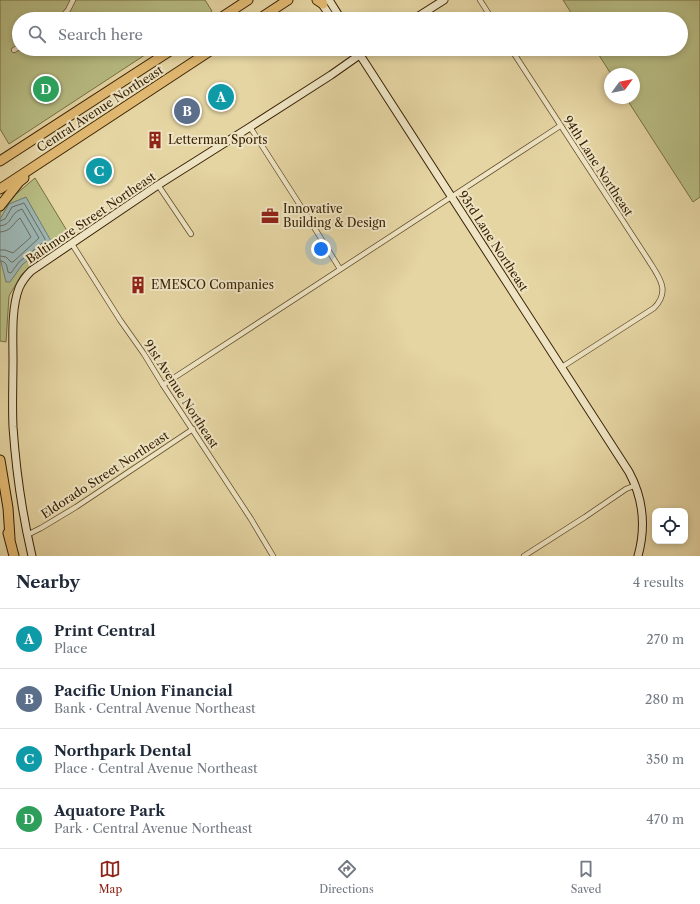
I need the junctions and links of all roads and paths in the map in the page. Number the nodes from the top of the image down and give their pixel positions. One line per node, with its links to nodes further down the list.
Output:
1 (73, 0): 7 (street)
2 (248, 0): 8 (highway)
3 (288, 0): 9 (highway)
4 (444, 0): 12 (street)
5 (480, 0): 13 (street)
6 (324, 1): 10 (street); 11 (street)
7 (66, 12)
8 (230, 12)
9 (270, 12)
10 (329, 12)
11 (334, 12)
12 (425, 12)
13 (488, 12)
14 (162, 56): 22 (highway, Central Avenue Northeast)
15 (202, 56): 21 (highway, Central Avenue Northeast)
16 (355, 56): 20 (street, Baltimore Street Northeast)
17 (363, 56): 25 (street, 93rd Lane Northeast)
18 (515, 56): 19 (street, 94th Lane Northeast)
19 (560, 126): 25 (street); 30 (street, 94th Lane Northeast)
20 (250, 127): 23 (street, Baltimore Street Northeast); 29 (street)
21 (76, 139): 24 (highway, Central Avenue Northeast); 26 (highway)
22 (0, 160)
23 (158, 185): 27 (street); 28 (street, Baltimore Street Northeast)
24 (0, 189)
25 (452, 197): 29 (street); 30 (street, 93rd Lane Northeast)
26 (0, 206)
27 (191, 234)
28 (72, 244): 31 (street, 91st Avenue Northeast); 36 (street, Baltimore Street Northeast)
29 (340, 269): 31 (street)
30 (562, 367): 34 (street, 93rd Lane Northeast)
31 (163, 385): 32 (street, 91st Avenue Northeast)
32 (193, 429): 36 (street, Eldorado Street Northeast); 40 (street, 91st Avenue Northeast)
33 (0, 460): 37 (highway)
34 (636, 485): 41 (street); 42 (street, 93rd Lane Northeast)
35 (0, 496): 37 (highway)
36 (27, 535): 39 (street, Baltimore Street Northeast)
37 (10, 538): 38 (highway)
38 (14, 556)
39 (32, 556)
40 (272, 556)
41 (524, 556)
42 (638, 556)

